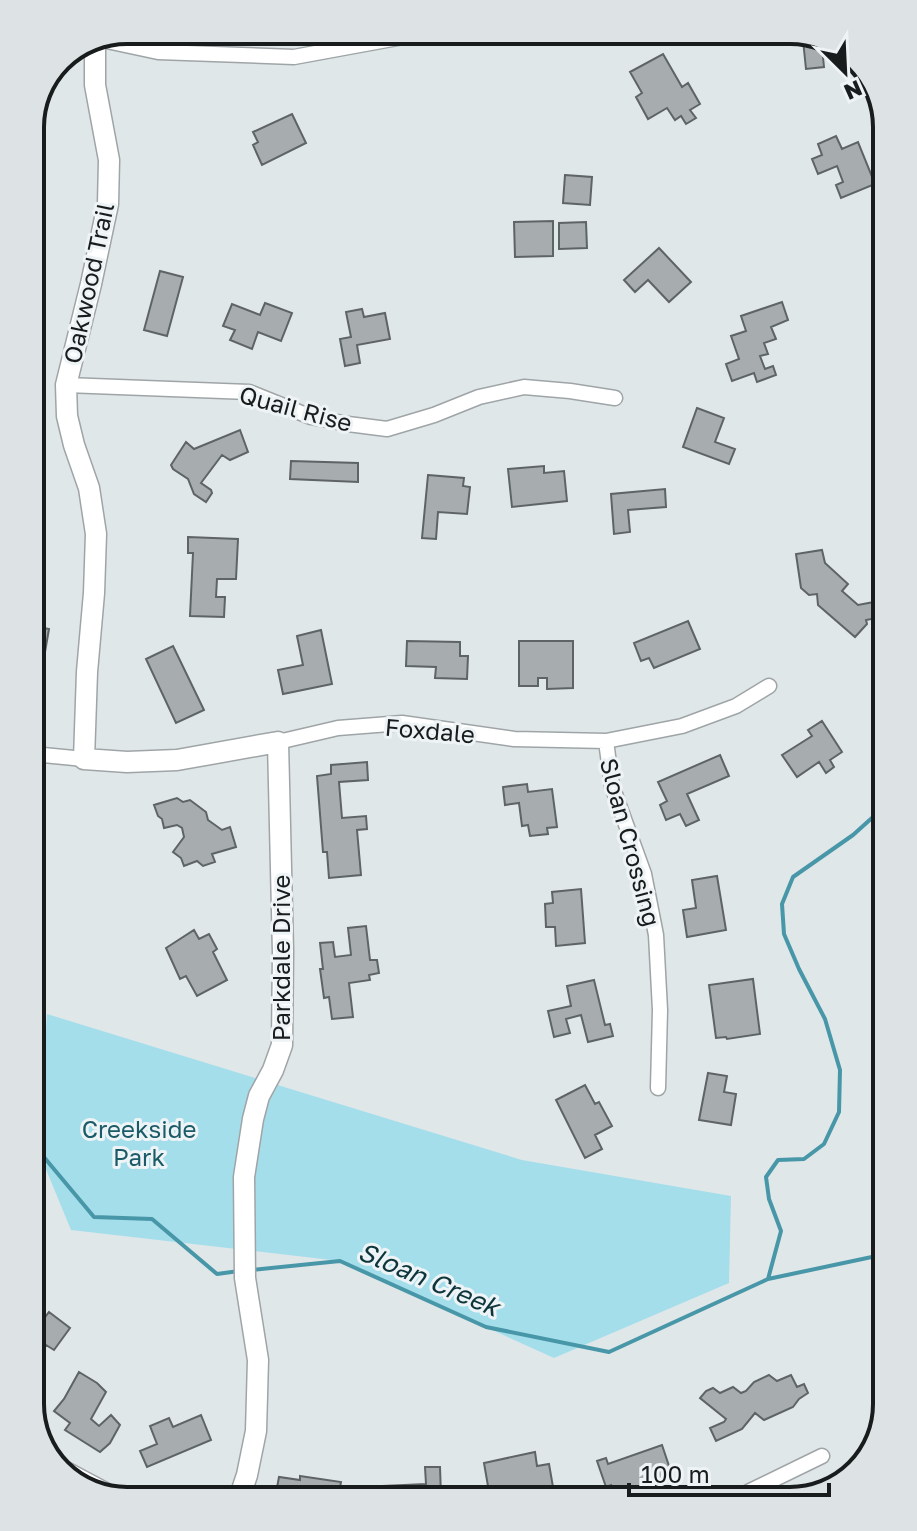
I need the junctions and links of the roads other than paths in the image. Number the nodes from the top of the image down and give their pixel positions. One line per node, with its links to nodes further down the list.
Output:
1 (123, 44): 2 (street)
2 (361, 44)
3 (95, 50): 4 (street, Oakwood Trail)
4 (66, 385): 5 (street, Quail Rise); 10 (street, Oakwood Trail)
5 (615, 398)
6 (769, 686): 7 (street, Foxdale)
7 (606, 741): 8 (street, Foxdale); 11 (street, Sloan Crossing)
8 (278, 742): 10 (street, Foxdale); 13 (street, Parkdale Drive)
9 (44, 755): 10 (street, Foxdale)
10 (84, 759)
11 (658, 1088)
12 (822, 1456): 14 (street)
13 (243, 1487)
14 (758, 1487)

